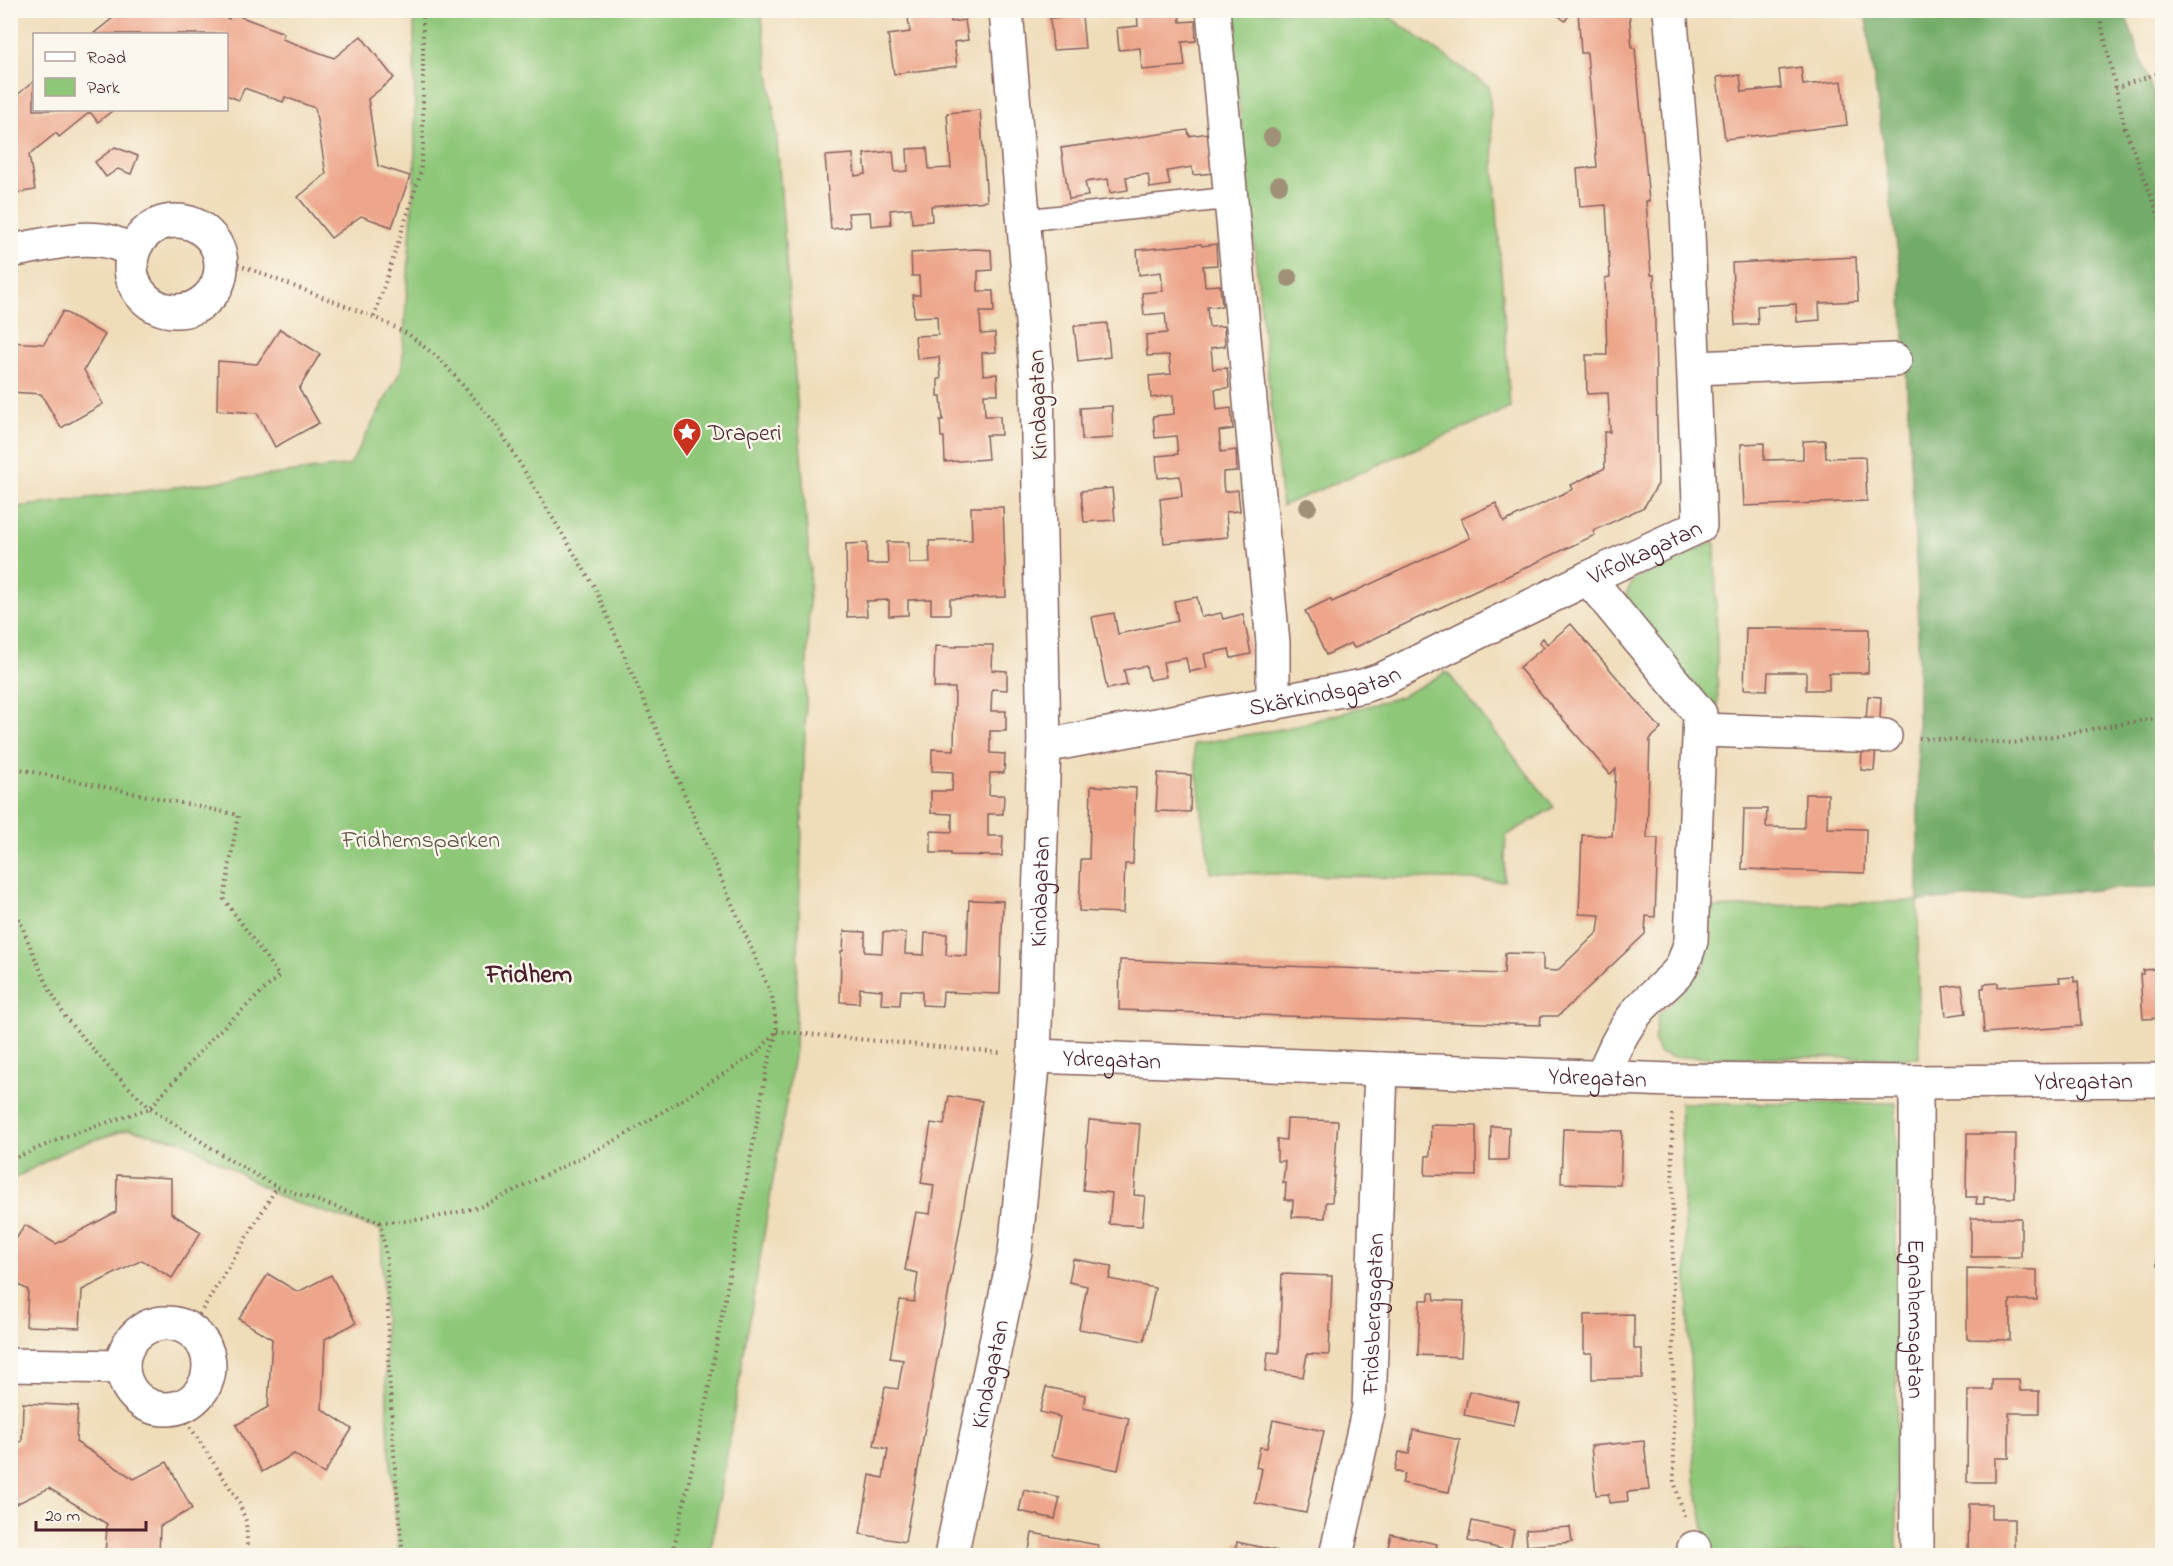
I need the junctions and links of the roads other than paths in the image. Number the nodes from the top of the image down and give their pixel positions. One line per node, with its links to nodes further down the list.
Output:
1 (1006, 10): 5 (street, Kindagatan)
2 (1213, 10): 4 (street)
3 (1670, 10): 9 (street, Vifolkagatan)
4 (1231, 198): 5 (lane); 11 (street)
5 (1025, 220): 14 (street, Kindagatan)
6 (10, 251): 7 (street)
7 (133, 251): 7 (street)
8 (1895, 360): 9 (street)
9 (1695, 368): 10 (street, Vifolkagatan)
10 (1588, 578): 11 (street, Skärkindsgatan); 12 (street, Vifolkagatan)
11 (1273, 704): 14 (street, Skärkindsgatan)
12 (1700, 730): 13 (street); 17 (street, Vifolkagatan)
13 (1885, 736)
14 (1044, 746): 15 (street, Kindagatan)
15 (1034, 1056): 16 (street, Ydregatan); 22 (street, Kindagatan)
16 (1381, 1069): 17 (street, Ydregatan); 23 (street, Fridsbergsgatan)
17 (1602, 1078): 19 (street, Ydregatan)
18 (2163, 1080): 19 (street, Ydregatan)
19 (1916, 1082): 24 (street, Egnahemsgatan)
20 (10, 1365): 21 (street)
21 (123, 1366): 21 (street)
22 (951, 1556)
23 (1336, 1556)
24 (1917, 1556)

